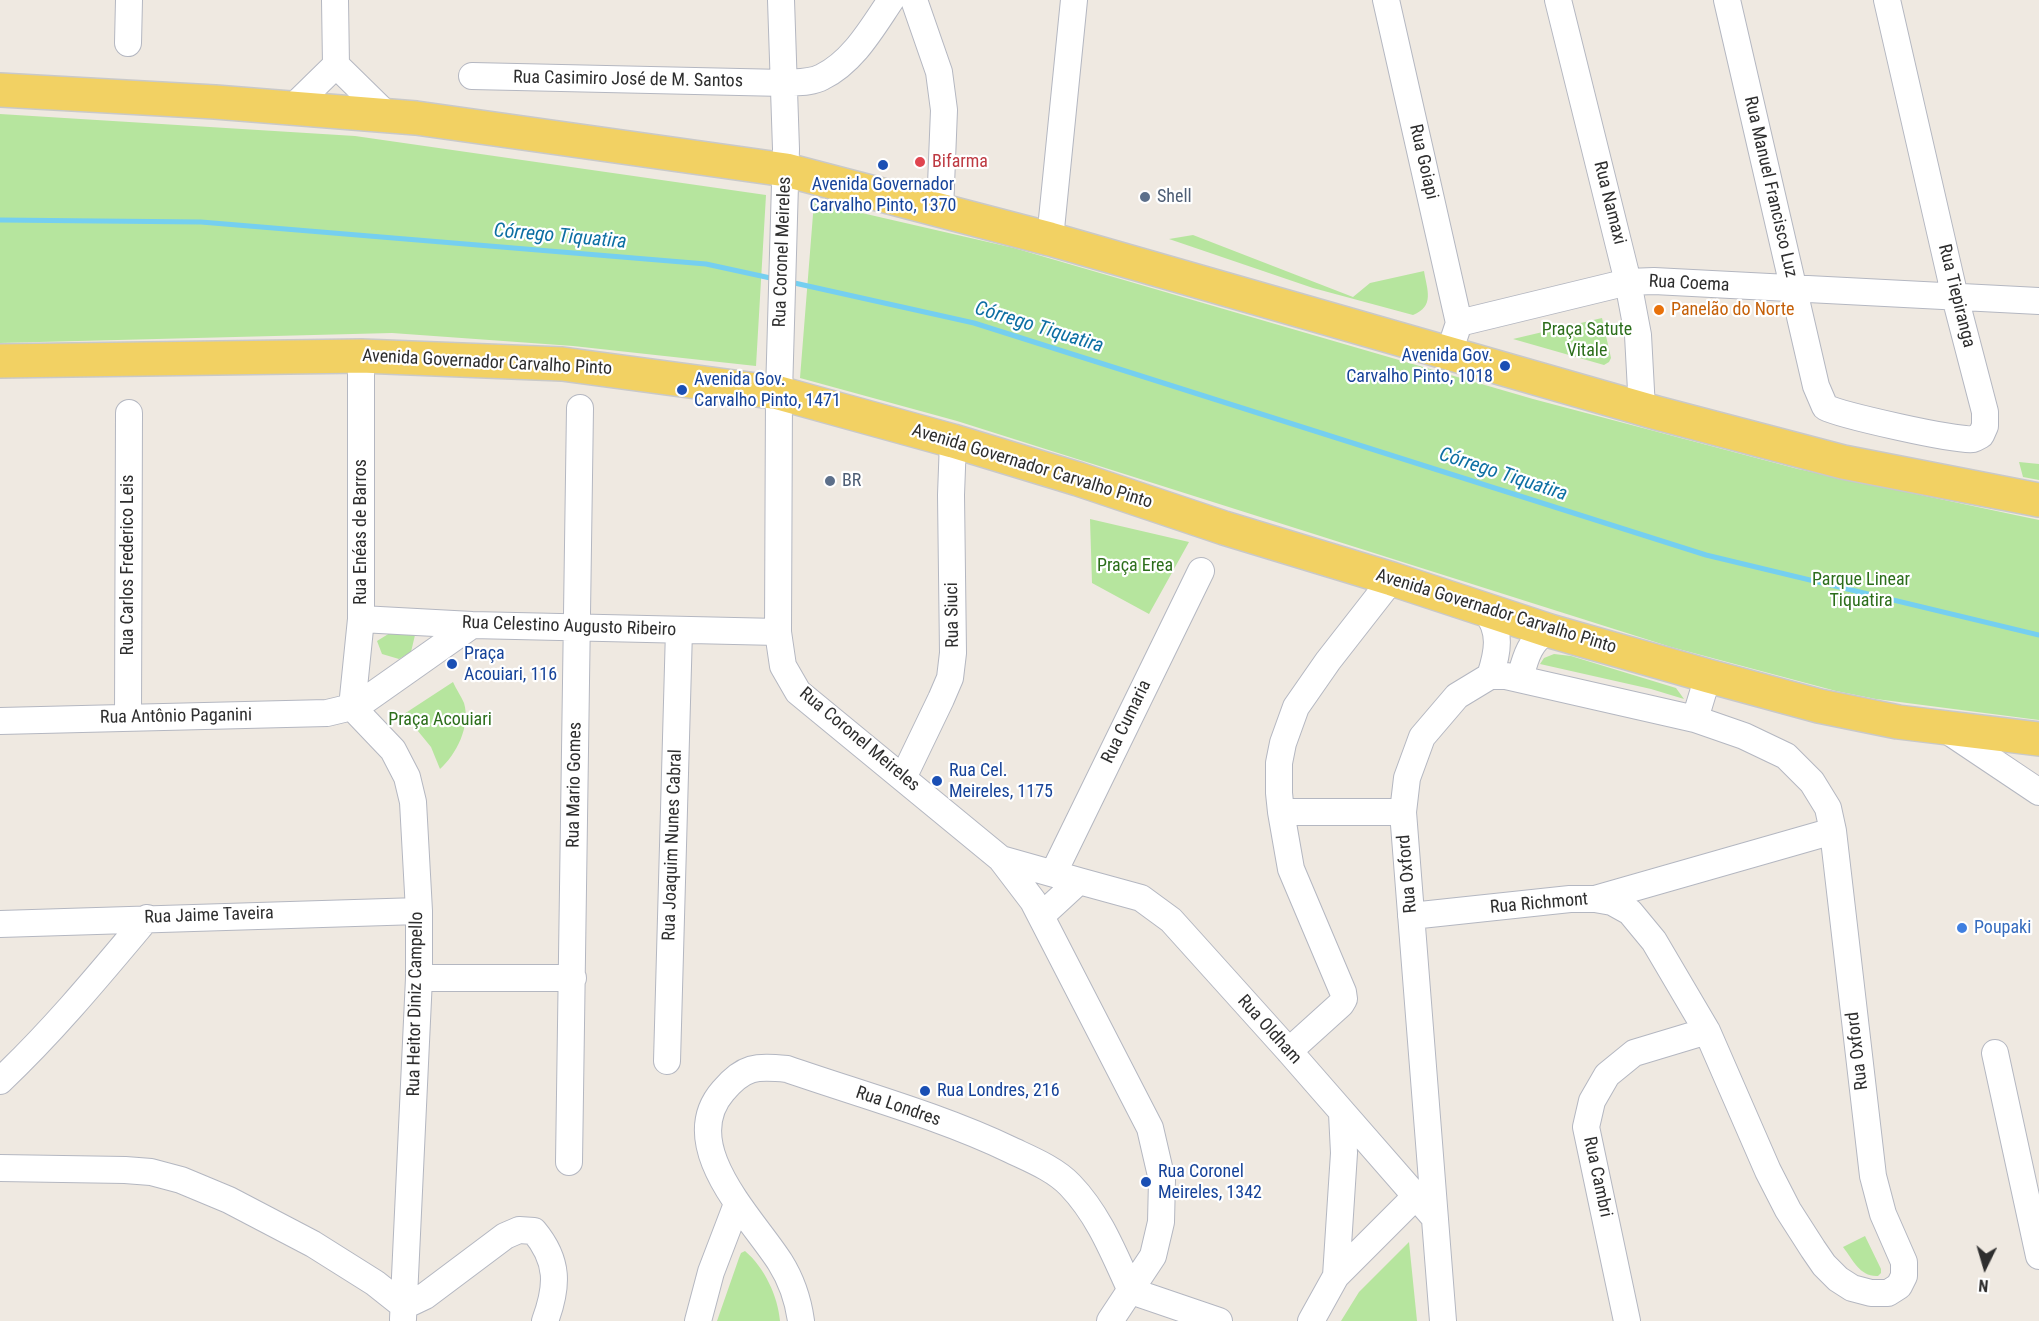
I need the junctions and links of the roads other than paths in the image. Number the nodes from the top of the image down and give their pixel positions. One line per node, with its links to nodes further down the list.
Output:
1 (129, 0): 11 (street)
2 (335, 0): 12 (street)
3 (781, 0): 14 (street, Rua Coronel Meireles)
4 (891, 0): 14 (street, Rua Casimiro José de M. Santos)
5 (914, 0): 19 (street)
6 (1074, 0): 20 (street)
7 (1386, 0): 25 (street, Rua Goiapi)
8 (1558, 0): 21 (street, Rua Namaxi)
9 (1727, 0): 22 (street, Rua Manuel Francisco Luz)
10 (1887, 0): 23 (street, Rua Tiepiranga)
11 (128, 43)
12 (336, 65): 16 (street); 17 (street)
13 (472, 76): 14 (street, Rua Casimiro José de M. Santos)
14 (784, 83): 18 (street, Rua Coronel Meireles)
15 (0, 90): 16 (main road)
16 (292, 108): 17 (main road)
17 (388, 116): 18 (main road)
18 (786, 170): 19 (main road); 28 (street, Rua Coronel Meireles)
19 (940, 210): 20 (main road)
20 (1050, 239): 25 (main road)
21 (1628, 282): 22 (street, Rua Coema); 25 (street, Rua Coema); 31 (street, Rua Namaxi)
22 (1793, 290): 23 (street, Rua Coema); 29 (street, Rua Manuel Francisco Luz)
23 (1955, 297): 24 (street, Rua Coema); 29 (street, Rua Tiepiranga)
24 (2039, 300)
25 (1454, 338): 31 (main road)
26 (361, 356): 27 (main road, Avenida Governador Carvalho Pinto); 28 (main road, Avenida Governador Carvalho Pinto); 38 (street, Rua Enéas de Barros)
27 (0, 361)
28 (779, 393): 33 (main road, Avenida Governador Carvalho Pinto); 43 (street, Rua Coronel Meireles)
29 (1826, 407)
30 (580, 408): 40 (street, Rua Mario Gomes)
31 (1642, 409): 34 (main road)
32 (129, 413): 48 (street, Rua Carlos Frederico Leis)
33 (953, 441): 36 (main road, Avenida Governador Carvalho Pinto); 53 (street, Rua Siuci)
34 (2039, 501)
35 (1201, 572): 59 (street, Rua Cumaria)
36 (1392, 579): 37 (main road, Avenida Governador Carvalho Pinto); 55 (street)
37 (1485, 610): 42 (main road, Avenida Governador Carvalho Pinto); 44 (street)
38 (361, 619): 39 (street, Rua Celestino Augusto Ribeiro); 47 (street, Rua Enéas de Barros)
39 (472, 625): 40 (street, Rua Celestino Augusto Ribeiro); 47 (street)
40 (578, 628): 41 (street, Rua Celestino Augusto Ribeiro); 68 (street, Rua Mario Gomes)
41 (679, 630): 43 (street, Rua Celestino Augusto Ribeiro); 72 (street, Rua Joaquim Nunes Cabral)
42 (1550, 631): 45 (main road, Avenida Governador Carvalho Pinto); 46 (street)
43 (778, 632): 53 (street, Rua Coronel Meireles)
44 (1490, 676): 46 (street, Rua Oxford); 56 (street, Rua Oxford)
45 (1708, 676): 49 (street); 51 (main road, Avenida Governador Carvalho Pinto)
46 (1520, 678): 49 (street, Rua Oxford)
47 (352, 708): 48 (street, Rua Antônio Paganini); 62 (street, Rua Heitor Diniz Campello)
48 (128, 717): 50 (street, Rua Antônio Paganini)
49 (1695, 718): 57 (street, Rua Oxford)
50 (0, 721)
51 (1945, 729): 52 (main road, Avenida Governador Carvalho Pinto); 54 (street)
52 (2039, 739)
53 (903, 778): 58 (street, Rua Coronel Meireles)
54 (2039, 792)
55 (1281, 812): 56 (street); 70 (street)
56 (1403, 812): 64 (street, Rua Oxford)
57 (1833, 831): 61 (street); 69 (street, Rua Oxford)
58 (1001, 859): 59 (street, Rua Oldham); 63 (street, Rua Coronel Meireles)
59 (1054, 872): 60 (street, Rua Oldham)
60 (1079, 880): 63 (street); 70 (street, Rua Oldham)
61 (1595, 899): 64 (street, Rua Richmont); 69 (street, Rua Richmont)
62 (419, 911): 65 (street, Rua Jaime Taveira); 67 (street, Rua Heitor Diniz Campello)
63 (1041, 916): 82 (street, Rua Coronel Meireles)
64 (1411, 916): 79 (street, Rua Oxford)
65 (147, 918): 66 (street, Rua Jaime Taveira); 73 (street)
66 (0, 924)
67 (419, 978): 68 (street); 83 (street, Rua Heitor Diniz Campello)
68 (573, 978): 75 (street, Rua Mario Gomes)
69 (1707, 1031): 91 (street, Rua Cambri)
70 (1289, 1051): 74 (street, Rua Oldham)
71 (1995, 1053): 80 (street)
72 (667, 1061)
73 (0, 1082)
74 (1342, 1113): 77 (street, Rua Oldham); 81 (street)
75 (569, 1162)
76 (0, 1168): 83 (street)
77 (1416, 1196): 79 (street, Rua Oldham); 81 (street)
78 (737, 1204): 82 (street, Rua Londres); 85 (street); 86 (street, Rua Londres)
79 (1434, 1217): 90 (street, Rua Oxford)
80 (2039, 1256)
81 (1336, 1276): 89 (street)
82 (1131, 1292): 87 (street, Rua Coronel Meireles); 88 (street)
83 (403, 1313): 84 (street)
84 (546, 1321)
85 (698, 1321)
86 (801, 1321)
87 (1110, 1321)
88 (1219, 1321)
89 (1311, 1321)
90 (1443, 1321)
91 (1628, 1321)

